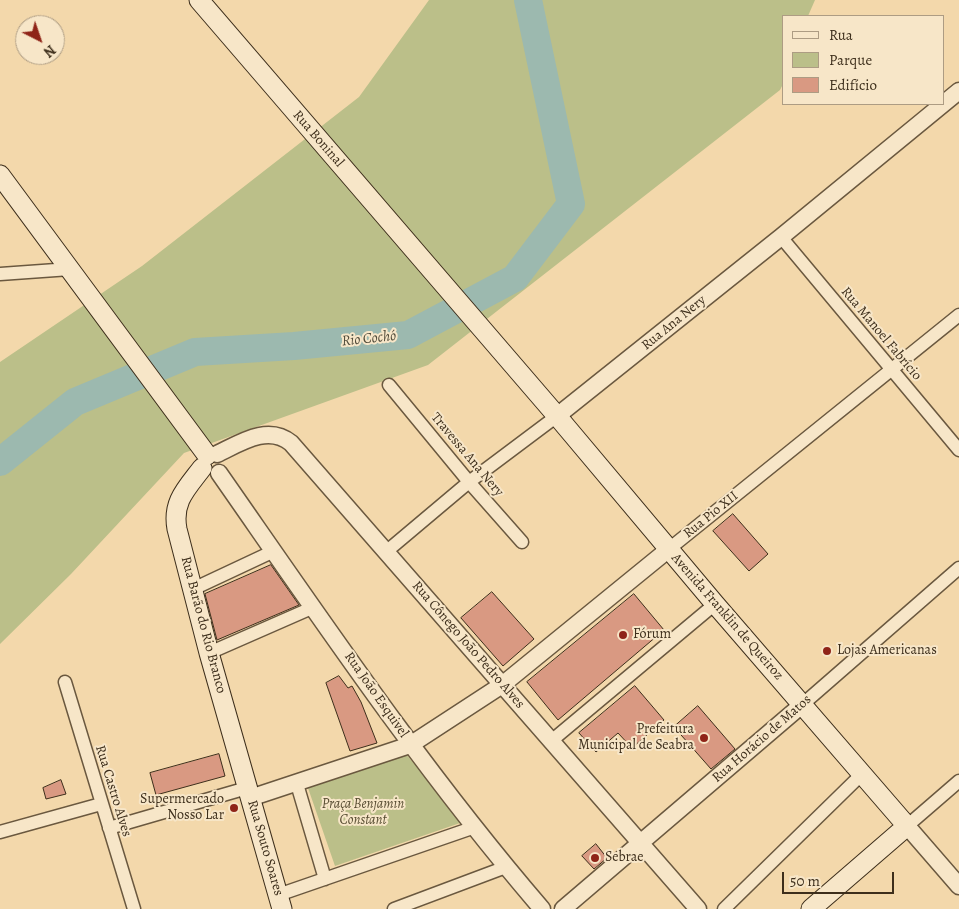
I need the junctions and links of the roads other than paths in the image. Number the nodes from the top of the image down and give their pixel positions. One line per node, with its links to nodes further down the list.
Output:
1 (198, 0): 10 (main road, Rua Boninal)
2 (959, 91): 3 (street, Rua Ana Nery)
3 (944, 103)
4 (942, 105): 6 (street, Rua Ana Nery)
5 (0, 175): 8 (main road, Rua João Esquivel)
6 (781, 237): 11 (street, Rua Manoel Fabrício); 13 (street, Rua Ana Nery)
7 (0, 274): 8 (street)
8 (74, 275): 15 (main road, Rua João Esquivel)
9 (959, 315): 11 (street, Rua Pio XII)
10 (497, 346): 13 (main road, Avenida Franklin de Queiroz)
11 (892, 370): 14 (street, Rua Manoel Fabrício); 18 (street, Rua Pio XII)
12 (389, 385): 16 (street, Travessa Ana Nery)
13 (557, 416): 16 (street, Rua Ana Nery); 18 (main road, Avenida Franklin de Queiroz)
14 (959, 450)
15 (211, 463): 19 (street, Rua João Esquivel); 20 (street, Rua Cônego João Pedro Alves); 22 (main road, Rua Barão do Rio Branco)
16 (469, 482): 17 (street, Travessa Ana Nery); 20 (street, Rua Ana Nery)
17 (522, 542)
18 (669, 549): 23 (main road, Avenida Franklin de Queiroz); 27 (street, Rua Pio XII)
19 (274, 551): 22 (street); 24 (street, Rua João Esquivel)
20 (387, 552): 27 (street, Rua Cônego João Pedro Alves)
21 (959, 568): 28 (street, Rua Horácio de Matos)
22 (193, 589): 25 (main road, Rua Barão do Rio Branco)
23 (716, 604): 28 (main road, Avenida Franklin de Queiroz); 29 (street)
24 (314, 607): 25 (street); 30 (street, Rua João Esquivel)
25 (209, 653): 34 (main road, Rua Barão do Rio Branco)
26 (65, 682): 35 (street, Rua Castro Alves)
27 (502, 685): 29 (street, Rua Cônego João Pedro Alves); 30 (street, Rua Pio XII)
28 (803, 704): 31 (main road, Avenida Franklin de Queiroz); 40 (street, Rua Horácio de Matos)
29 (550, 742): 40 (street, Rua Cônego João Pedro Alves)
30 (410, 745): 33 (street); 37 (street, Rua João Esquivel)
31 (863, 774): 36 (main road, Avenida Franklin de Queiroz); 50 (street)
32 (959, 781): 36 (street)
33 (297, 784): 34 (street); 42 (street)
34 (249, 793): 38 (street); 44 (main road, Rua Souto Soares)
35 (101, 804): 38 (street, Rua Castro Alves); 39 (street)
36 (907, 826): 43 (street, Avenida Franklin de Queiroz); 51 (main road)
37 (475, 827): 41 (street, Rua João Esquivel); 42 (street)
38 (109, 828): 45 (street, Rua Castro Alves)
39 (0, 832)
40 (640, 844): 48 (street, Rua Horácio de Matos); 49 (street, Rua Cônego João Pedro Alves)
41 (506, 867): 46 (street); 47 (street, Rua João Esquivel)
42 (325, 879): 44 (street)
43 (959, 886)
44 (280, 902)
45 (134, 909)
46 (394, 909)
47 (542, 909)
48 (563, 909)
49 (698, 909)
50 (724, 909)
51 (811, 909)

